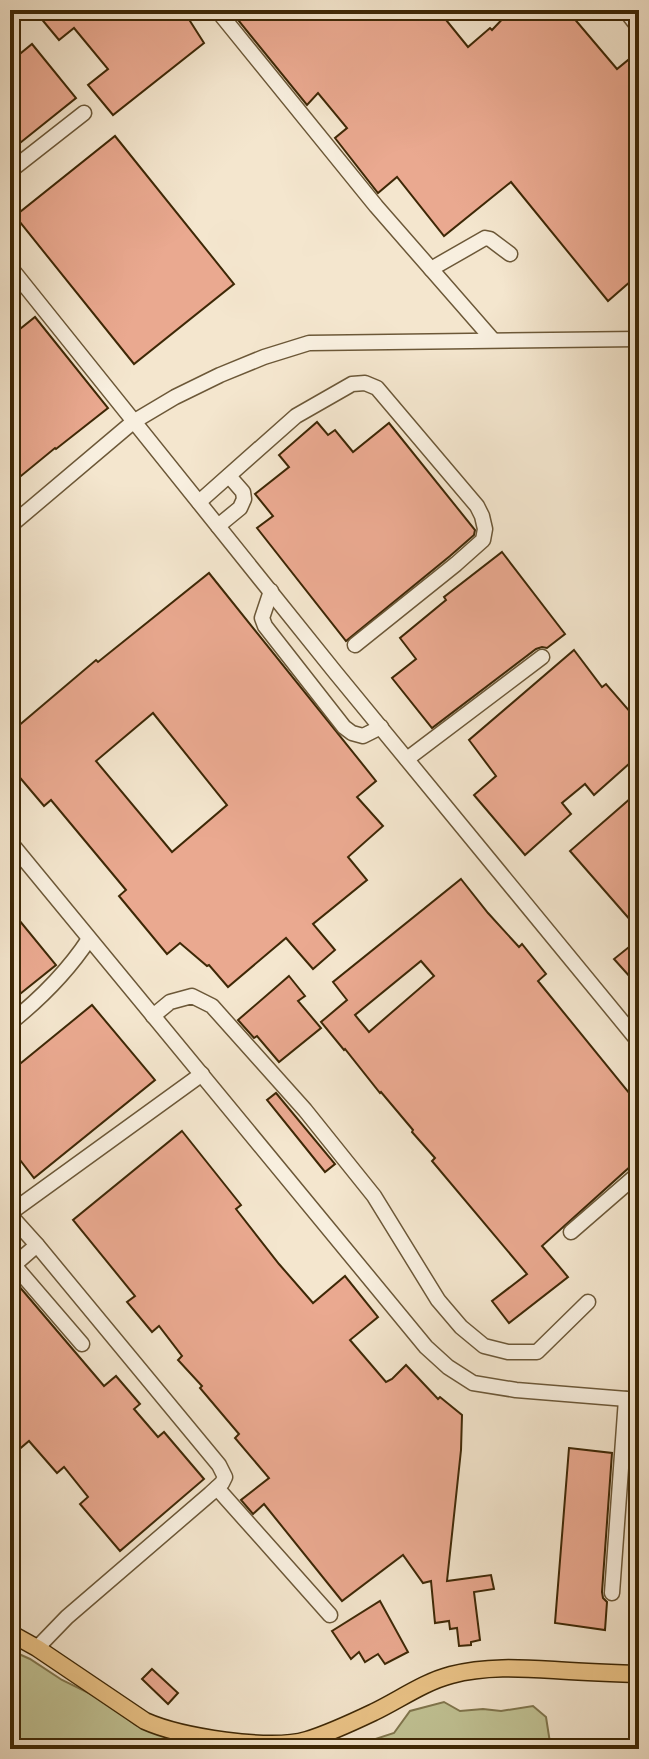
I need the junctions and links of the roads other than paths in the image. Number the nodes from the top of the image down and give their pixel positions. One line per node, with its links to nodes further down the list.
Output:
1 (217, 10): 8 (lane)
2 (625, 10): 3 (lane)
3 (639, 28)
4 (84, 113): 5 (lane)
5 (10, 171)
6 (510, 254): 8 (lane)
7 (10, 267): 11 (lane)
8 (431, 269): 10 (lane)
9 (639, 339): 10 (lane)
10 (493, 340): 11 (lane)
11 (133, 422): 13 (lane); 14 (lane)
12 (229, 476): 13 (lane); 15 (lane); 17 (lane)
13 (199, 502): 15 (lane)
14 (10, 526)
15 (218, 526): 16 (lane)
16 (271, 591): 19 (lane); 19 (lane)
17 (355, 645)
18 (542, 657): 20 (lane)
19 (381, 727): 20 (lane)
20 (407, 759): 25 (lane)
21 (10, 842): 22 (lane)
22 (89, 939): 23 (lane); 24 (lane)
23 (153, 1016): 26 (lane); 32 (lane)
24 (10, 1023)
25 (639, 1042)
26 (202, 1074): 28 (lane); 34 (lane)
27 (639, 1173): 29 (lane)
28 (10, 1214): 30 (lane)
29 (571, 1232)
30 (37, 1245): 31 (lane); 35 (lane)
31 (12, 1266): 33 (lane)
32 (588, 1302)
33 (82, 1344)
34 (632, 1399): 36 (lane)
35 (217, 1488): 37 (lane); 39 (lane)
36 (612, 1593)
37 (330, 1615)
38 (10, 1633): 39 (main road)
39 (37, 1648): 40 (main road)
40 (639, 1674)

